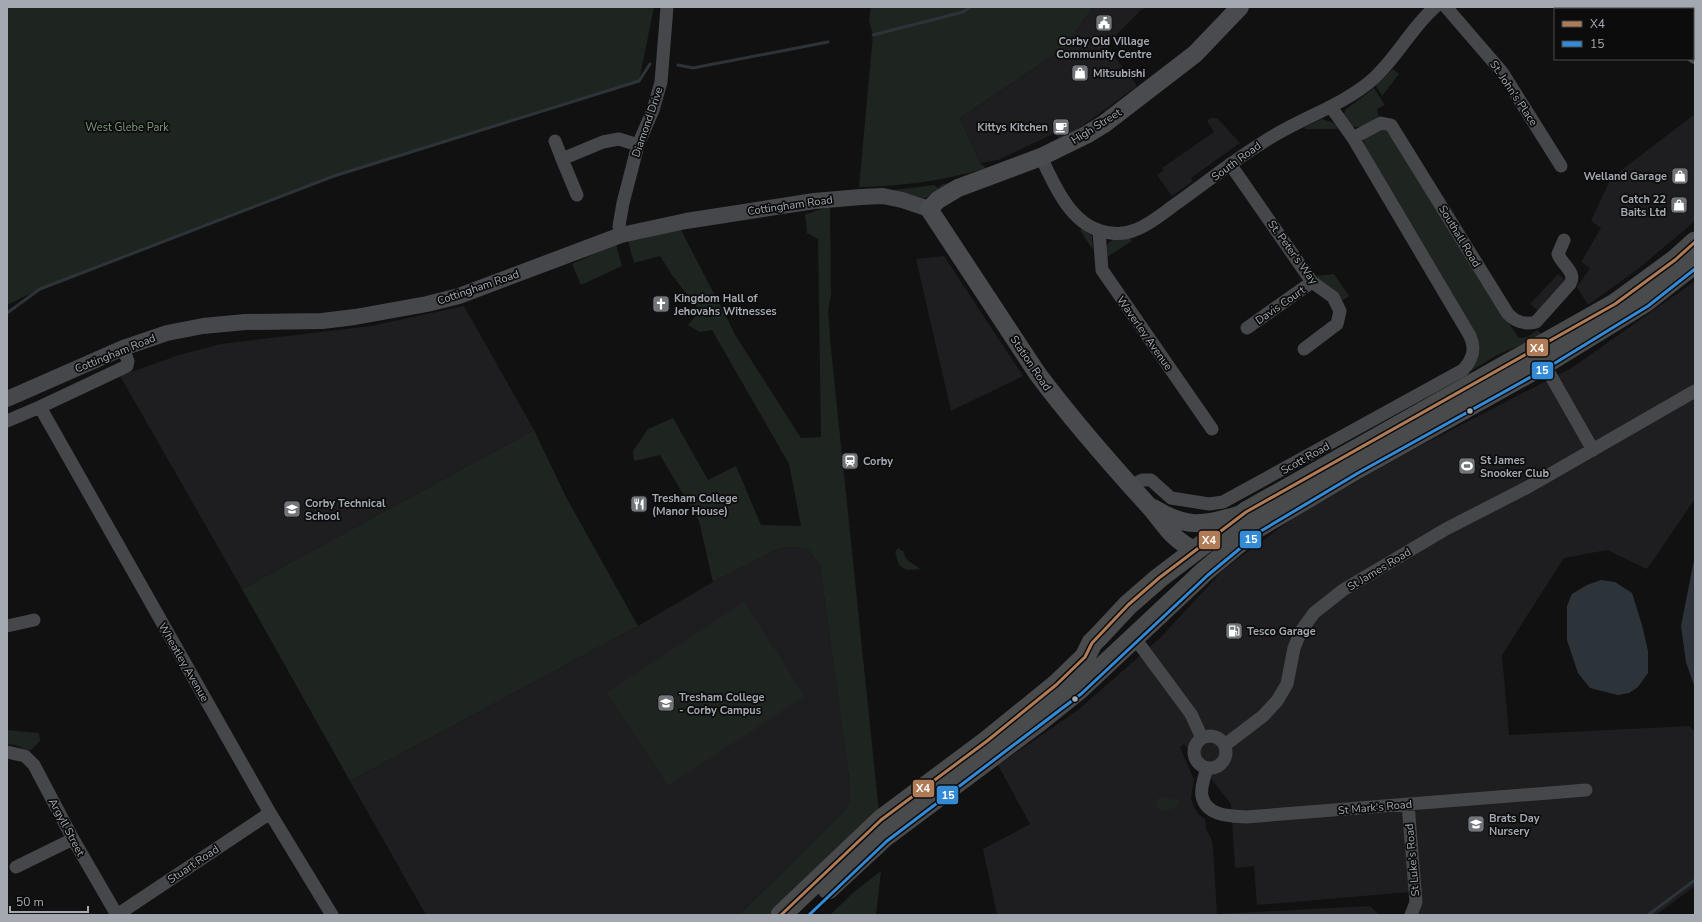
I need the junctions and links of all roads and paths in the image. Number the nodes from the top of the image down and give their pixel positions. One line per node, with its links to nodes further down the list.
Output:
1 (667, 7): 8 (street, Diamond Drive)
2 (1240, 7): 9 (main road, High Street)
3 (1435, 7): 5 (street, South Road)
4 (1446, 7): 12 (street, St. John's Place)
5 (1331, 107): 6 (street); 11 (street, South Road)
6 (1353, 138): 17 (street, Southall Road); 31 (street, Scott Road)
7 (555, 141): 10 (street)
8 (638, 145): 10 (street); 16 (street, Diamond Drive)
9 (1041, 157): 14 (main road, High Street); 15 (street, South Road)
10 (562, 159): 13 (street)
11 (1230, 164): 15 (street, South Road); 20 (street, St. Peter's Way)
12 (1560, 166)
13 (577, 195)
14 (929, 209): 16 (street, Cottingham Road); 31 (main road, Station Road)
15 (1099, 231): 29 (street, Waverley Avenue)
16 (621, 236): 22 (street, Cottingham Road)
17 (1564, 240)
18 (1695, 242): 33 (highway)
19 (1695, 263): 24 (highway)
20 (1312, 282): 21 (street, Davis Court); 23 (street, St. Peter's Way)
21 (1247, 328)
22 (123, 348): 26 (street, Cottingham Road); 27 (street)
23 (1304, 349)
24 (1544, 364): 30 (street); 33 (highway)
25 (1695, 392): 30 (street, St James Road)
26 (7, 399)
27 (40, 407): 28 (street); 48 (street, Wheatley Avenue)
28 (7, 421)
29 (1212, 429)
30 (1592, 450): 43 (street, St James Road)
31 (1130, 486): 32 (main road, Station Road)
32 (1149, 505): 33 (main road, Station Road); 34 (main road, Station Road)
33 (1252, 520): 35 (highway); 40 (highway)
34 (1171, 534): 35 (main road, Station Road); 36 (main road)
35 (1195, 550): 36 (highway)
36 (1168, 571): 37 (highway)
37 (1128, 605): 40 (highway); 41 (highway)
38 (34, 620): 39 (street)
39 (8, 628)
40 (1134, 637): 41 (highway); 42 (street); 54 (highway)
41 (1085, 657): 53 (highway)
42 (1202, 738): 43 (street); 45 (street)
43 (1225, 745): 45 (street)
44 (7, 752): 49 (street, Argyll Street)
45 (1207, 768): 47 (street, St Mark's Road)
46 (1586, 790): 47 (street, St Mark's Road)
47 (1408, 804): 55 (street, St Luke's Road)
48 (270, 813): 51 (street, Stuart Road); 52 (street, Wheatley Avenue)
49 (73, 839): 50 (street); 51 (street, Argyll Street)
50 (16, 867)
51 (117, 915)
52 (332, 915)
53 (781, 915)
54 (802, 915)
55 (1411, 915)

